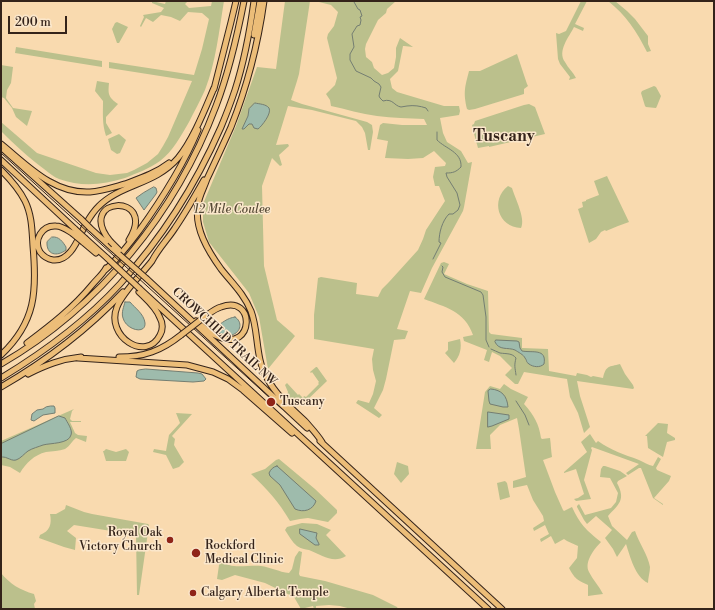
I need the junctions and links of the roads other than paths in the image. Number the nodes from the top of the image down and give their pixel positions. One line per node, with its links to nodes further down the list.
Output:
1 (235, 1): 7 (highway)
2 (244, 1): 22 (highway)
3 (254, 1): 23 (highway)
4 (260, 1): 6 (highway)
5 (264, 1): 6 (highway)
6 (249, 74): 12 (highway)
7 (214, 88): 8 (highway); 17 (highway)
8 (194, 133): 9 (highway); 14 (highway)
9 (1, 144)
10 (1, 148): 16 (highway, CROWCHILD TRAIL NW, bridge)
11 (1, 160): 14 (highway)
12 (212, 166): 15 (highway); 25 (highway)
13 (1, 170): 20 (highway)
14 (74, 231): 18 (highway, bridge)
15 (154, 256): 18 (highway); 24 (highway)
16 (129, 263): 17 (highway, bridge); 19 (highway, CROWCHILD TRAIL NW, bridge)
17 (105, 270): 22 (highway)
18 (139, 290): 26 (highway, CROWCHILD TRAIL NW)
19 (169, 300): 21 (highway, bridge); 25 (highway, CROWCHILD TRAIL NW)
20 (1, 355)
21 (78, 358): 24 (highway); 26 (highway)
22 (3, 363)
23 (1, 378)
24 (1, 387)
25 (322, 442): 28 (highway, CROWCHILD TRAIL NW)
26 (343, 476): 27 (highway, CROWCHILD TRAIL NW)
27 (488, 609)
28 (502, 609)

